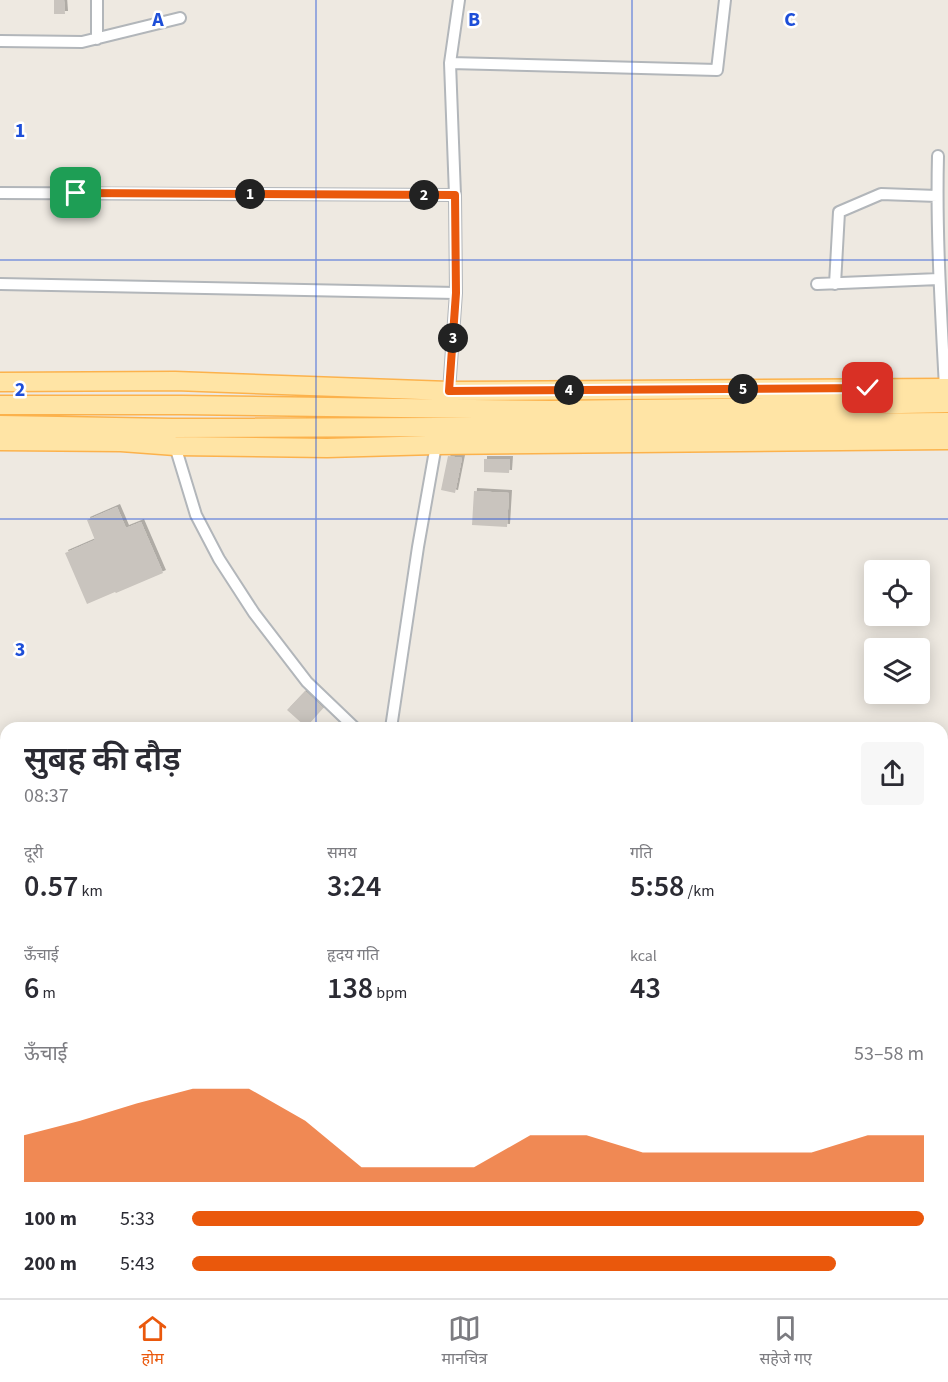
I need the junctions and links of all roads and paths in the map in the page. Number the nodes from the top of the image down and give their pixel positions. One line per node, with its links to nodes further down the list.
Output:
1 (97, 0): 5 (street)
2 (459, 0): 7 (street)
3 (725, 0): 7 (street)
4 (180, 18): 5 (street)
5 (97, 39): 6 (street)
6 (0, 40)
7 (450, 63): 10 (street)
8 (939, 156): 11 (street)
9 (0, 193): 10 (street)
10 (455, 195): 16 (street)
11 (937, 196): 12 (street); 15 (street)
12 (939, 279): 15 (street); 19 (street)
13 (0, 284): 16 (street)
14 (817, 284): 15 (street)
15 (835, 284)
16 (456, 293): 18 (street)
17 (0, 382): 18 (main road)
18 (449, 391): 19 (main road)
19 (947, 393): 21 (main road)
20 (0, 405): 21 (main road)
21 (553, 418): 22 (main road); 23 (main road)
22 (948, 422)
23 (0, 425)
24 (948, 440): 27 (main road)
25 (0, 441): 26 (main road)
26 (175, 446): 27 (main road); 28 (street)
27 (436, 446): 29 (street)
28 (349, 722)
29 (392, 722)

